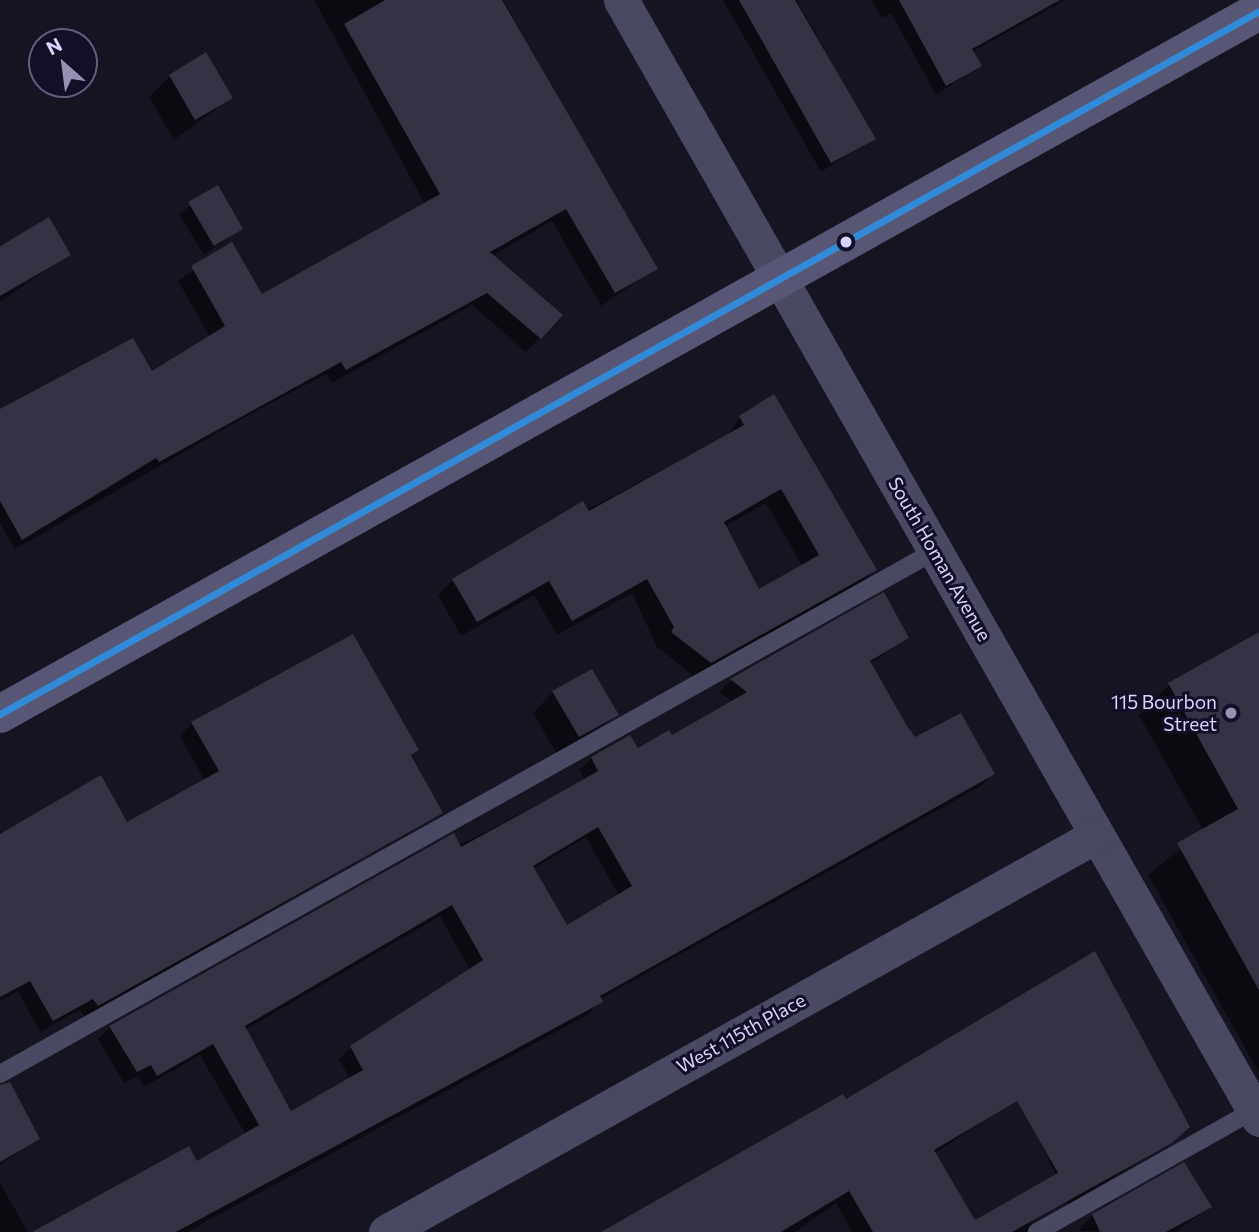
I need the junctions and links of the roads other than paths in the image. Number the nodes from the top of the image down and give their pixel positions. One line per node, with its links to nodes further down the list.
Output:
1 (621, 0): 3 (street, South Homan Avenue)
2 (1259, 11): 3 (street)
3 (780, 279): 4 (street, South Homan Avenue); 5 (street)
4 (935, 551): 6 (street, South Homan Avenue); 7 (lane)
5 (0, 714)
6 (1097, 835): 8 (street, South Homan Avenue); 9 (street, West 115th Place)
7 (0, 1074)
8 (1256, 1115): 10 (lane)
9 (386, 1232)
10 (1037, 1232)

